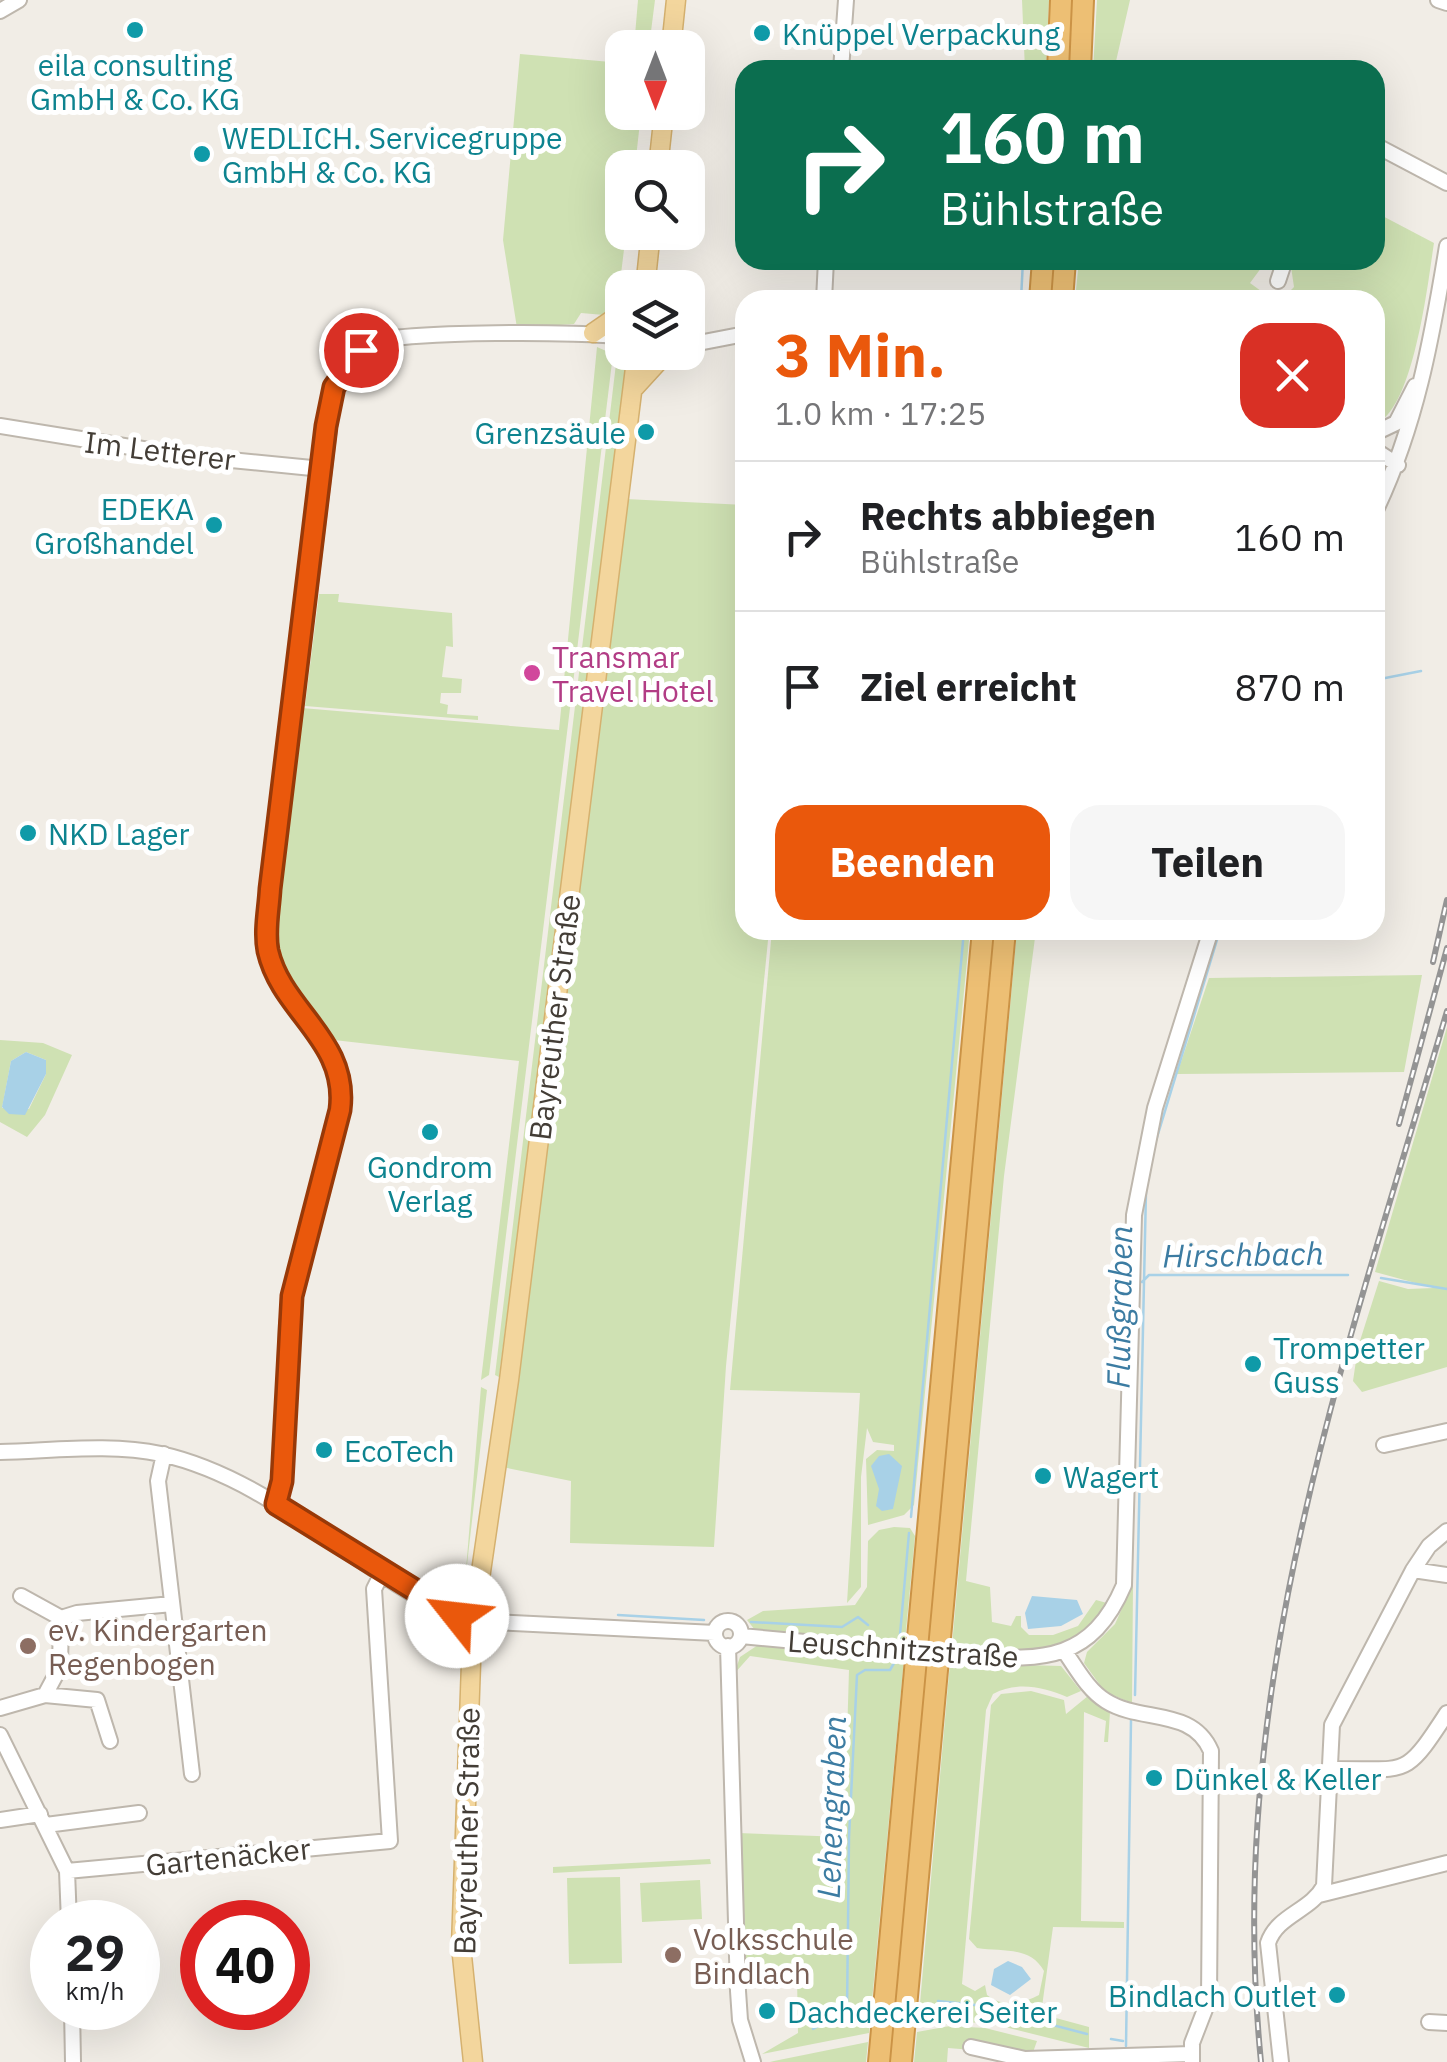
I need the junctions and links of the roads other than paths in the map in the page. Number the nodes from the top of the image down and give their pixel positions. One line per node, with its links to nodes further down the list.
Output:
1 (19, 0): 9 (street)
2 (676, 0): 11 (main road)
3 (831, 0): 10 (street)
4 (846, 0): 10 (street)
5 (1061, 0): 13 (highway)
6 (1083, 0): 14 (highway)
7 (1438, 0): 8 (street)
8 (1447, 3)
9 (0, 11)
10 (845, 19): 12 (street)
11 (673, 30)
12 (842, 60)
13 (1058, 60)
14 (1080, 60)
15 (1385, 151): 16 (street)
16 (1447, 183)
17 (1447, 246): 25 (street)
18 (1282, 270): 19 (street)
19 (1278, 282)
20 (605, 325): 21 (main road)
21 (593, 333): 22 (street); 33 (street)
22 (605, 335)
23 (735, 336): 24 (street)
24 (705, 342)
25 (1428, 358): 30 (street); 32 (street)
26 (635, 370): 28 (main road, Bayreuther Straße)
27 (647, 370): 28 (main road)
28 (632, 391): 48 (main road, Bayreuther Straße)
29 (0, 426): 33 (street, Im Letterer)
30 (1385, 428)
31 (1385, 457): 32 (street)
32 (1398, 465): 34 (street)
33 (322, 469): 42 (street)
34 (1385, 492)
35 (982, 940): 84 (highway)
36 (1004, 940): 85 (highway)
37 (1208, 940): 57 (street)
38 (1447, 1431): 39 (street)
39 (1384, 1446)
40 (0, 1452): 41 (street)
41 (164, 1454): 42 (street); 49 (street)
42 (276, 1504): 45 (street)
43 (1447, 1532): 44 (street)
44 (1413, 1570): 46 (street); 63 (street)
45 (382, 1573): 50 (street); 69 (street, Gartenäcker)
46 (1447, 1575)
47 (21, 1596): 51 (street)
48 (477, 1599): 50 (main road); 52 (main road)
49 (172, 1604): 51 (street); 64 (street)
50 (457, 1616): 54 (main road)
51 (61, 1618): 58 (street)
52 (493, 1622): 53 (street, Leuschnitzstraße); 54 (main road)
53 (715, 1633): 55 (street, Leuschnitzstraße); 56 (street)
54 (472, 1635): 74 (main road, Bayreuther Straße)
55 (741, 1636): 56 (street); 57 (street, Leuschnitzstraße, bridge)
56 (728, 1646): 80 (street)
57 (1065, 1652): 78 (street)
58 (45, 1695): 59 (street); 62 (street)
59 (0, 1708)
60 (1447, 1713): 63 (street)
61 (0, 1736): 66 (street)
62 (110, 1741)
63 (1330, 1769): 70 (street)
64 (192, 1774)
65 (139, 1813): 66 (street)
66 (43, 1819): 67 (street); 69 (street)
67 (0, 1820)
68 (1447, 1863): 70 (street)
69 (67, 1872): 71 (street)
70 (1319, 1895): 86 (street)
71 (68, 1900)
72 (1429, 2022): 73 (street)
73 (1447, 2023)
74 (472, 2027): 82 (main road, Bayreuther Straße); 83 (main road, Bayreuther Straße)
75 (72, 2030): 81 (street)
76 (970, 2047): 77 (street)
77 (1001, 2058): 79 (street)
78 (1191, 2058): 79 (street)
79 (1059, 2060)
80 (749, 2061)
81 (73, 2062)
82 (474, 2062)
83 (482, 2062)
84 (879, 2062)
85 (901, 2062)
86 (1282, 2062)

